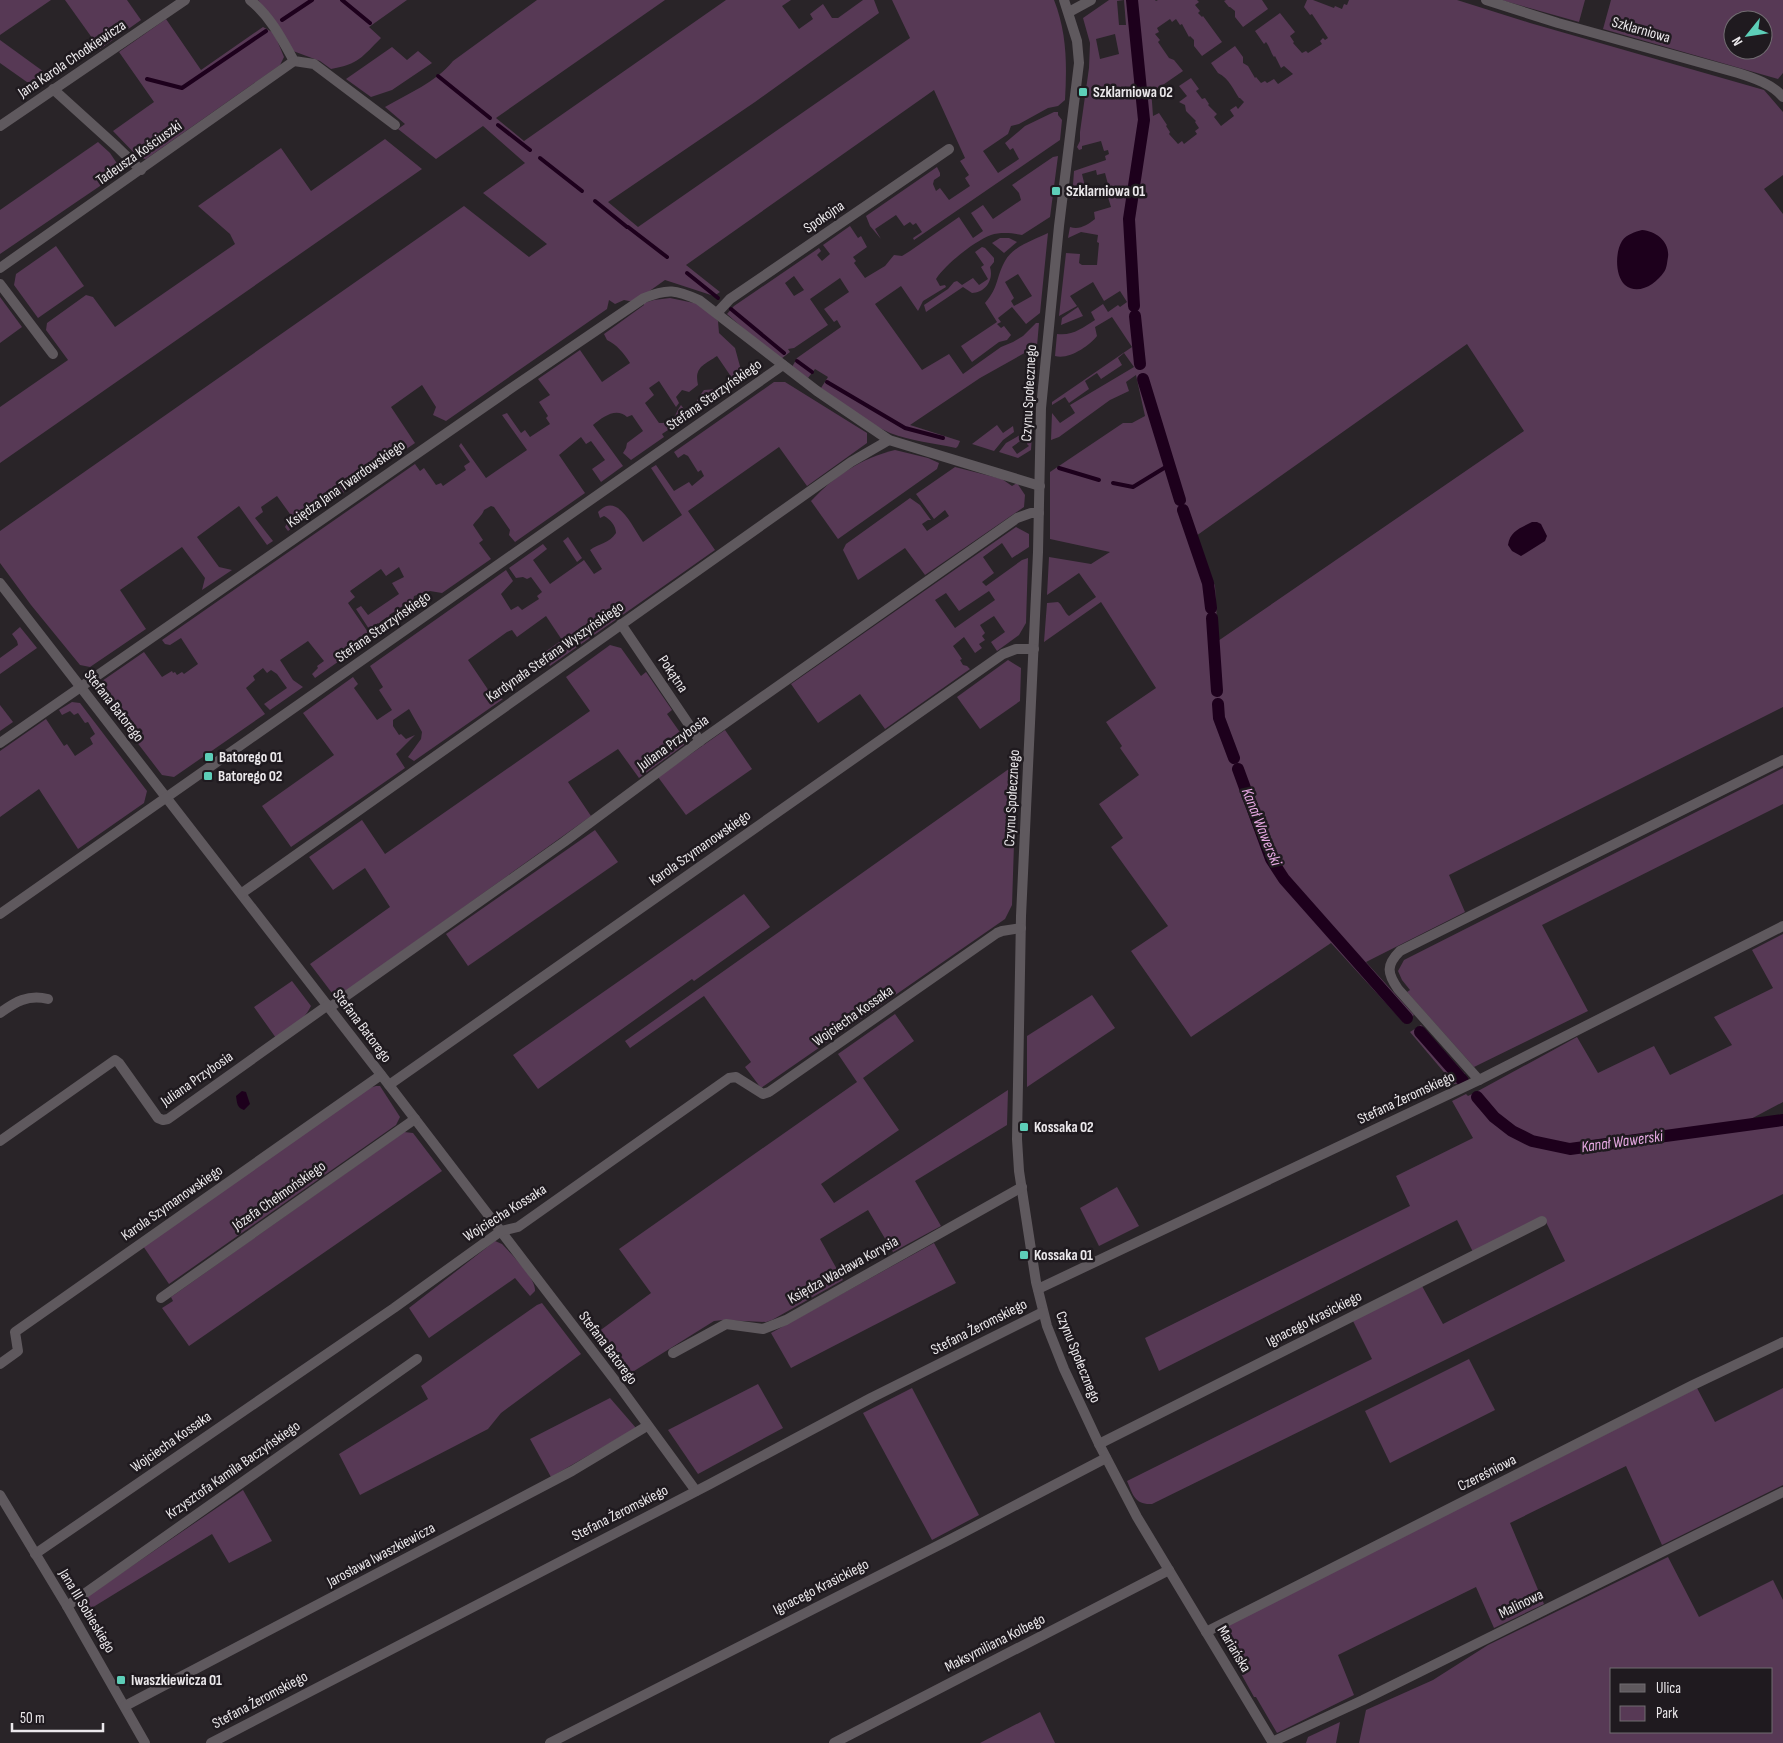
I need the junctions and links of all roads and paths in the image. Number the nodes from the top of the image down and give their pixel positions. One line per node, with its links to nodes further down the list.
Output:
1 (185, 0): 8 (street, Jana Karola Chodkiewicza)
2 (250, 0): 7 (street)
3 (1064, 0): 6 (street, Czynu Społecznego)
4 (1091, 0): 6 (street)
5 (1486, 0): 9 (street, Szklarniowa)
6 (1069, 12): 20 (street, Czynu Społecznego)
7 (294, 61): 10 (street); 13 (street, Tadeusza Kościuszki)
8 (53, 89): 11 (street, Jana Karola Chodkiewicza); 13 (street)
9 (1783, 97)
10 (395, 125)
11 (0, 126)
12 (950, 149): 16 (street, Spokojna)
13 (140, 170): 14 (street, Tadeusza Kościuszki)
14 (0, 268)
15 (0, 284): 17 (street)
16 (718, 313): 18 (street, Stefana Starzyńskiego); 25 (street, Księdza Jana Twardowskiego)
17 (53, 354)
18 (783, 365): 19 (street, Stefana Starzyńskiego); 29 (street, Stefana Starzyńskiego)
19 (889, 440): 20 (street, Stefana Starzyńskiego); 23 (street, Kardynała Stefana Wyszyńskiego)
20 (1040, 486): 21 (street, Czynu Społecznego)
21 (1039, 514): 24 (street, Czynu Społecznego); 26 (street, Juliana Przybosia)
22 (0, 582): 25 (street, Stefana Batorego)
23 (621, 624): 26 (street, Pokątna); 30 (street, Kardynała Stefana Wyszyńskiego)
24 (1034, 649): 33 (street, Czynu Społecznego); 39 (street, Karola Szymanowskiego)
25 (80, 687): 27 (street, Księdza Jana Twardowskiego); 29 (street, Stefana Batorego)
26 (700, 740): 35 (street, Juliana Przybosia)
27 (0, 742)
28 (1783, 760): 38 (street)
29 (167, 798): 30 (street, Stefana Batorego); 31 (street, Stefana Starzyńskiego)
30 (242, 893): 35 (street, Stefana Batorego)
31 (0, 914)
32 (1783, 926): 38 (street, Stefana Żeromskiego)
33 (1021, 928): 42 (street, Czynu Społecznego); 44 (street, Wojciecha Kossaka)
34 (48, 999): 36 (street)
35 (328, 1006): 37 (street, Stefana Batorego); 41 (street, Juliana Przybosia)
36 (0, 1013)
37 (381, 1075): 39 (street, Stefana Batorego); 51 (street, Karola Szymanowskiego)
38 (1479, 1080): 45 (street, Stefana Żeromskiego)
39 (389, 1085): 40 (street, Stefana Batorego)
40 (414, 1119): 44 (street, Stefana Batorego); 46 (street, Józefa Chełmońskiego)
41 (0, 1141)
42 (1022, 1187): 45 (street, Czynu Społecznego); 49 (street, Księdza Wacława Korysia)
43 (1542, 1221): 53 (street, Ignacego Krasickiego)
44 (500, 1231): 52 (street, Stefana Batorego); 58 (street, Wojciecha Kossaka)
45 (1038, 1289): 47 (street, Czynu Społecznego)
46 (162, 1298)
47 (1043, 1312): 53 (street, Czynu Społecznego); 55 (street, Stefana Żeromskiego)
48 (1783, 1342): 61 (street, Czereśniowa)
49 (673, 1353)
50 (417, 1360): 60 (street, Krzysztofa Kamila Baczyńskiego)
51 (0, 1364)
52 (648, 1426): 55 (street, Stefana Batorego); 62 (street, Jarosława Iwaszkiewicza)
53 (1099, 1444): 54 (street, Czynu Społecznego)
54 (1106, 1458): 59 (street, Czynu Społecznego); 65 (street, Ignacego Krasickiego)
55 (696, 1491): 64 (street, Stefana Żeromskiego)
56 (1783, 1492): 67 (street, Malinowa)
57 (0, 1495): 58 (street, Jana III Sobieskiego)
58 (35, 1554): 60 (street, Jana III Sobieskiego)
59 (1169, 1570): 61 (street, Mariańska); 66 (street, Maksymiliana Kolbego)
60 (67, 1606): 62 (street, Jana III Sobieskiego)
61 (1206, 1632): 67 (street, Mariańska)
62 (125, 1706): 63 (street, Jana III Sobieskiego)
63 (145, 1743)
64 (211, 1743)
65 (550, 1743)
66 (834, 1743)
67 (1272, 1743)

